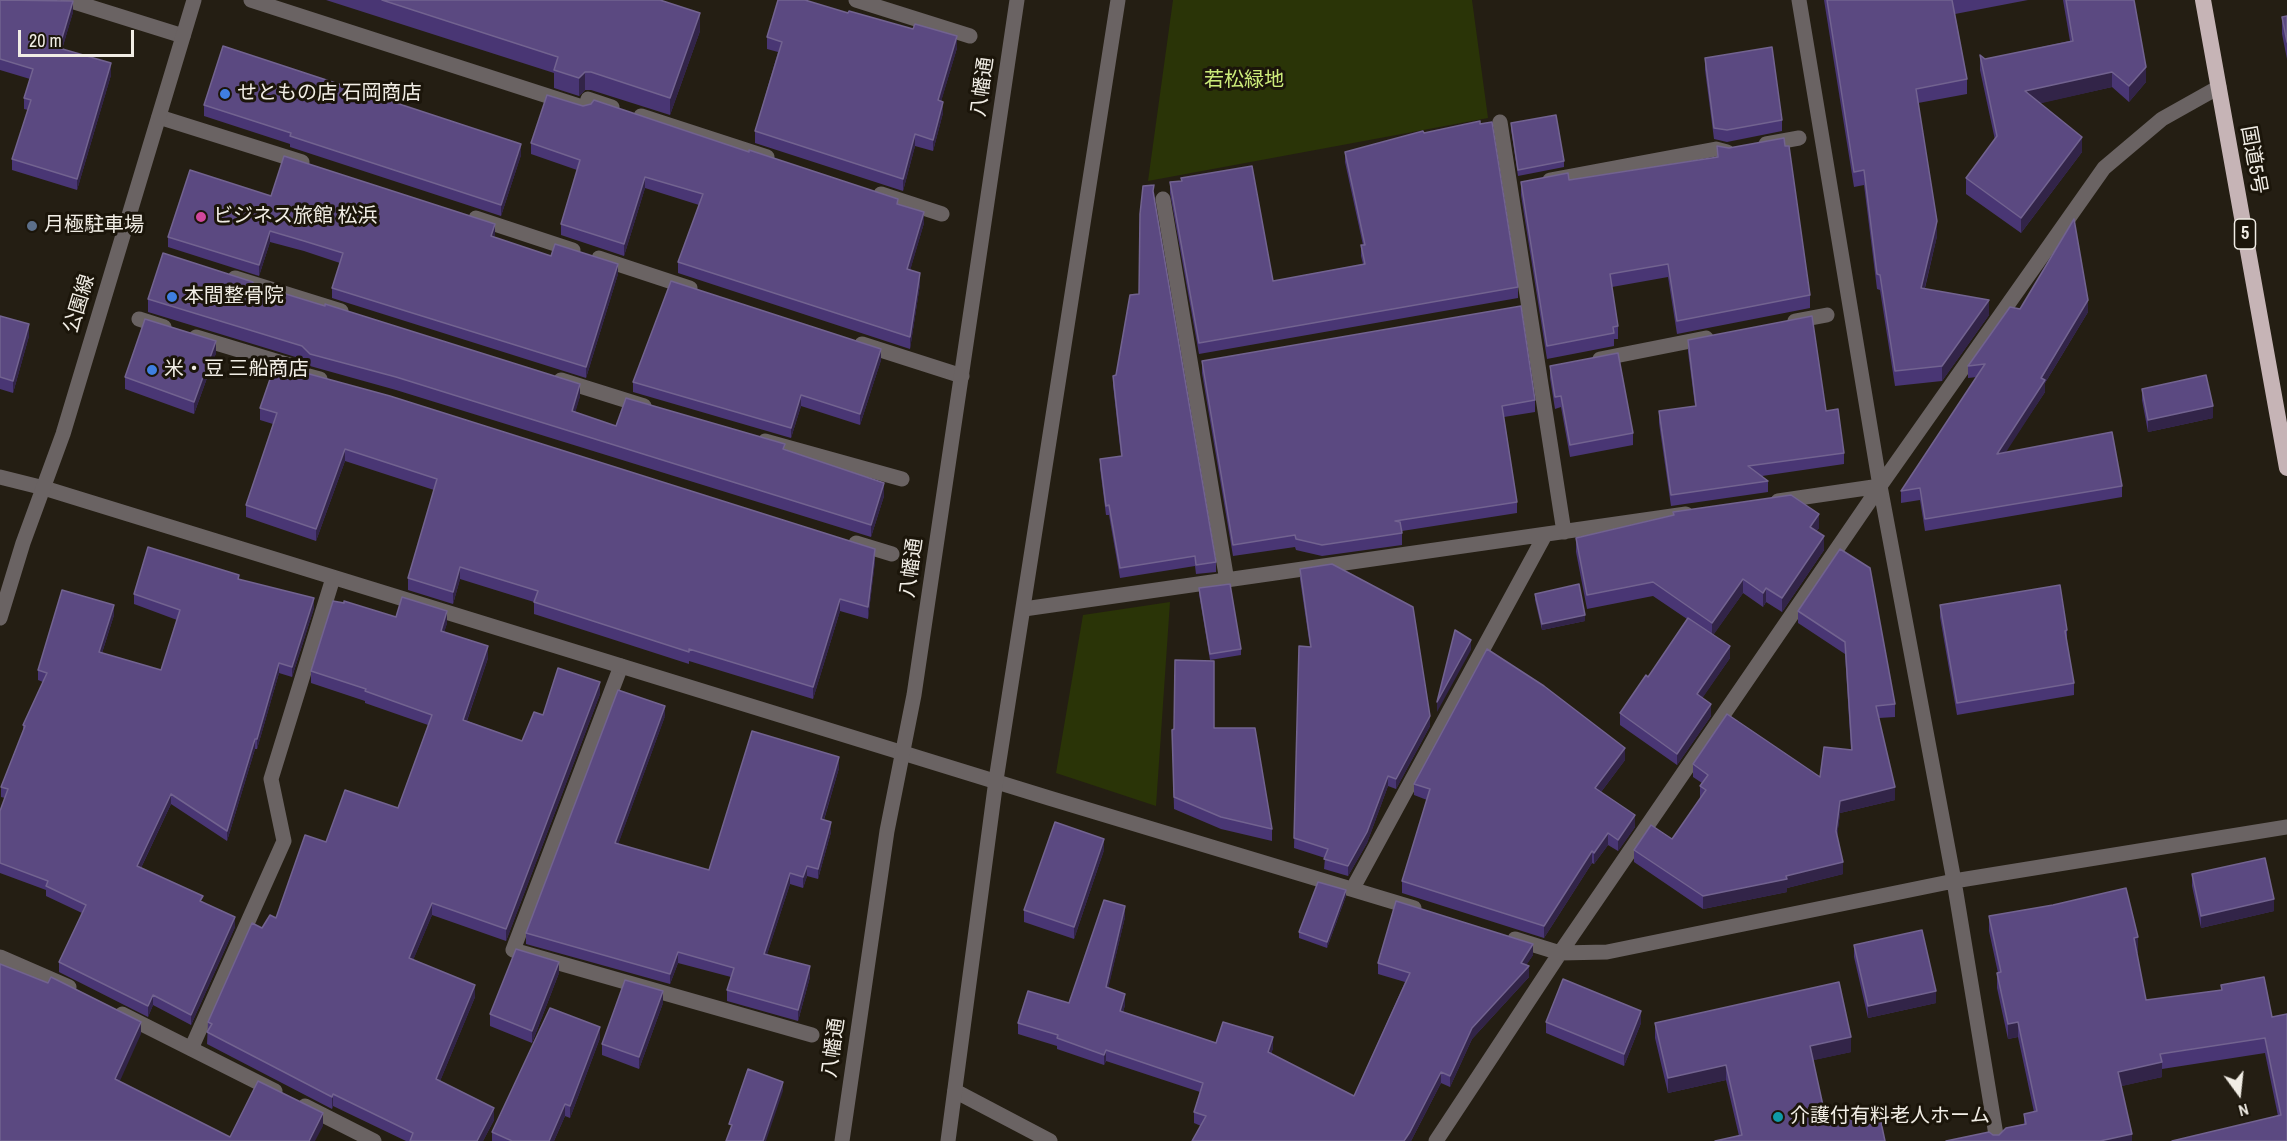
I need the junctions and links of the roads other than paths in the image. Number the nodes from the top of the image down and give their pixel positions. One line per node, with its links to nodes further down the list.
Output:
1 (68, 0): 9 (street)
2 (194, 0): 9 (street, 公園線)
3 (251, 0): 15 (street)
4 (856, 0): 10 (street)
5 (1017, 0): 32 (street, 八幡通)
6 (1118, 0): 49 (street)
7 (1799, 0): 39 (street)
8 (2203, 0): 11 (highway, 国道5号 / 5)
9 (183, 36): 12 (street, 公園線)
10 (970, 36)
11 (2219, 87): 36 (highway, 国道5号 / 5); 39 (street)
12 (159, 117): 16 (street); 40 (street, 公園線)
13 (1500, 122): 17 (street)
14 (1799, 138): 17 (street)
15 (776, 160)
16 (320, 168)
17 (1522, 185): 43 (street)
18 (865, 189): 20 (street)
19 (1163, 199): 48 (street)
20 (942, 214)
21 (467, 215): 23 (street)
22 (226, 275): 24 (street)
23 (705, 293)
24 (352, 314)
25 (1827, 315): 27 (street)
26 (139, 319): 33 (street)
27 (1781, 324)
28 (1724, 335): 30 (street)
29 (852, 340): 32 (street)
30 (1586, 362)
31 (546, 375): 34 (street)
32 (962, 376): 52 (street, 八幡通)
33 (336, 384)
34 (661, 411)
35 (752, 438): 38 (street)
36 (2287, 468)
37 (0, 477): 40 (street)
38 (902, 479)
39 (1880, 486): 41 (street); 55 (street); 59 (street)
40 (44, 488): 47 (street); 50 (street, 公園線)
41 (1763, 503)
42 (1705, 511): 43 (street)
43 (1564, 532): 44 (street)
44 (1545, 535): 48 (street); 56 (street)
45 (837, 537): 46 (street)
46 (892, 554)
47 (333, 578): 51 (street); 64 (street)
48 (1227, 581): 49 (street)
49 (1024, 609): 53 (street)
50 (0, 618)
51 (621, 666): 52 (street); 63 (street)
52 (904, 753): 53 (street); 67 (street, 八幡通)
53 (996, 780): 56 (street); 65 (street)
54 (2287, 827): 55 (street)
55 (1954, 881): 59 (street); 71 (street)
56 (1353, 888): 57 (street)
57 (1430, 912)
58 (1506, 936): 59 (street)
59 (1560, 953): 70 (street)
60 (0, 957): 61 (street)
61 (78, 992)
62 (109, 1008): 64 (street)
63 (812, 1035)
64 (191, 1048): 66 (street)
65 (955, 1091): 68 (street); 69 (street)
66 (374, 1141)
67 (842, 1141)
68 (948, 1141)
69 (1050, 1141)
70 (1436, 1141)
71 (1997, 1141)

